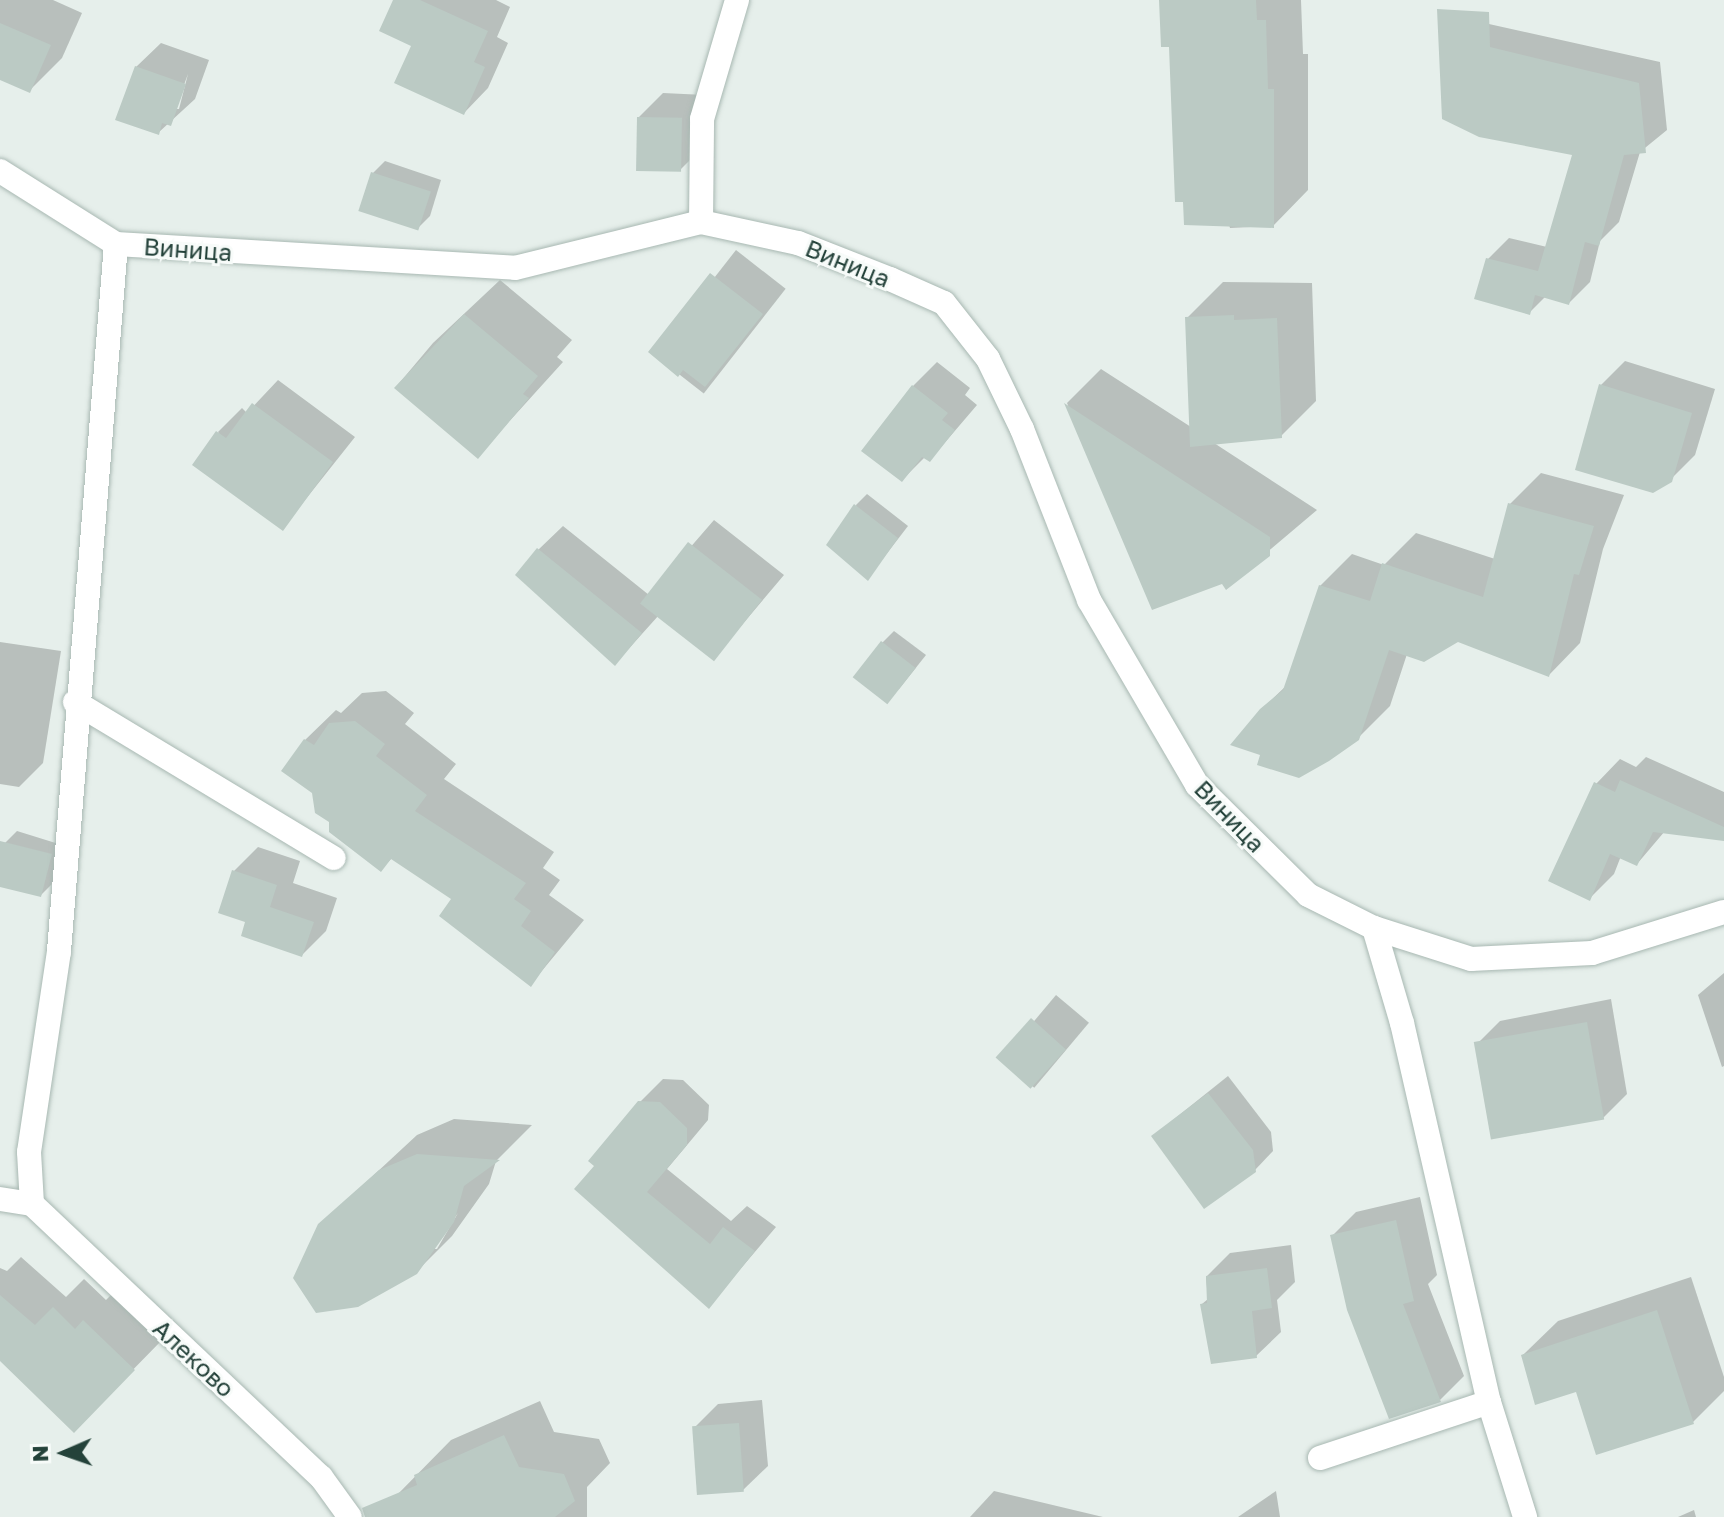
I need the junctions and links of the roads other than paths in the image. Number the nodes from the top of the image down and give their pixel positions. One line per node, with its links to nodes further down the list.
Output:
1 (737, 0): 3 (street)
2 (0, 171): 4 (street, Виница)
3 (701, 222): 4 (street, Виница); 8 (street, Виница)
4 (116, 244): 5 (street)
5 (75, 702): 6 (street); 10 (street)
6 (334, 858)
7 (1724, 912): 8 (street, Виница)
8 (1374, 928): 11 (street)
9 (0, 1199): 10 (street)
10 (32, 1204): 13 (street, Алеково)
11 (1489, 1402): 12 (street); 14 (street)
12 (1320, 1458)
13 (350, 1517)
14 (1525, 1517)

